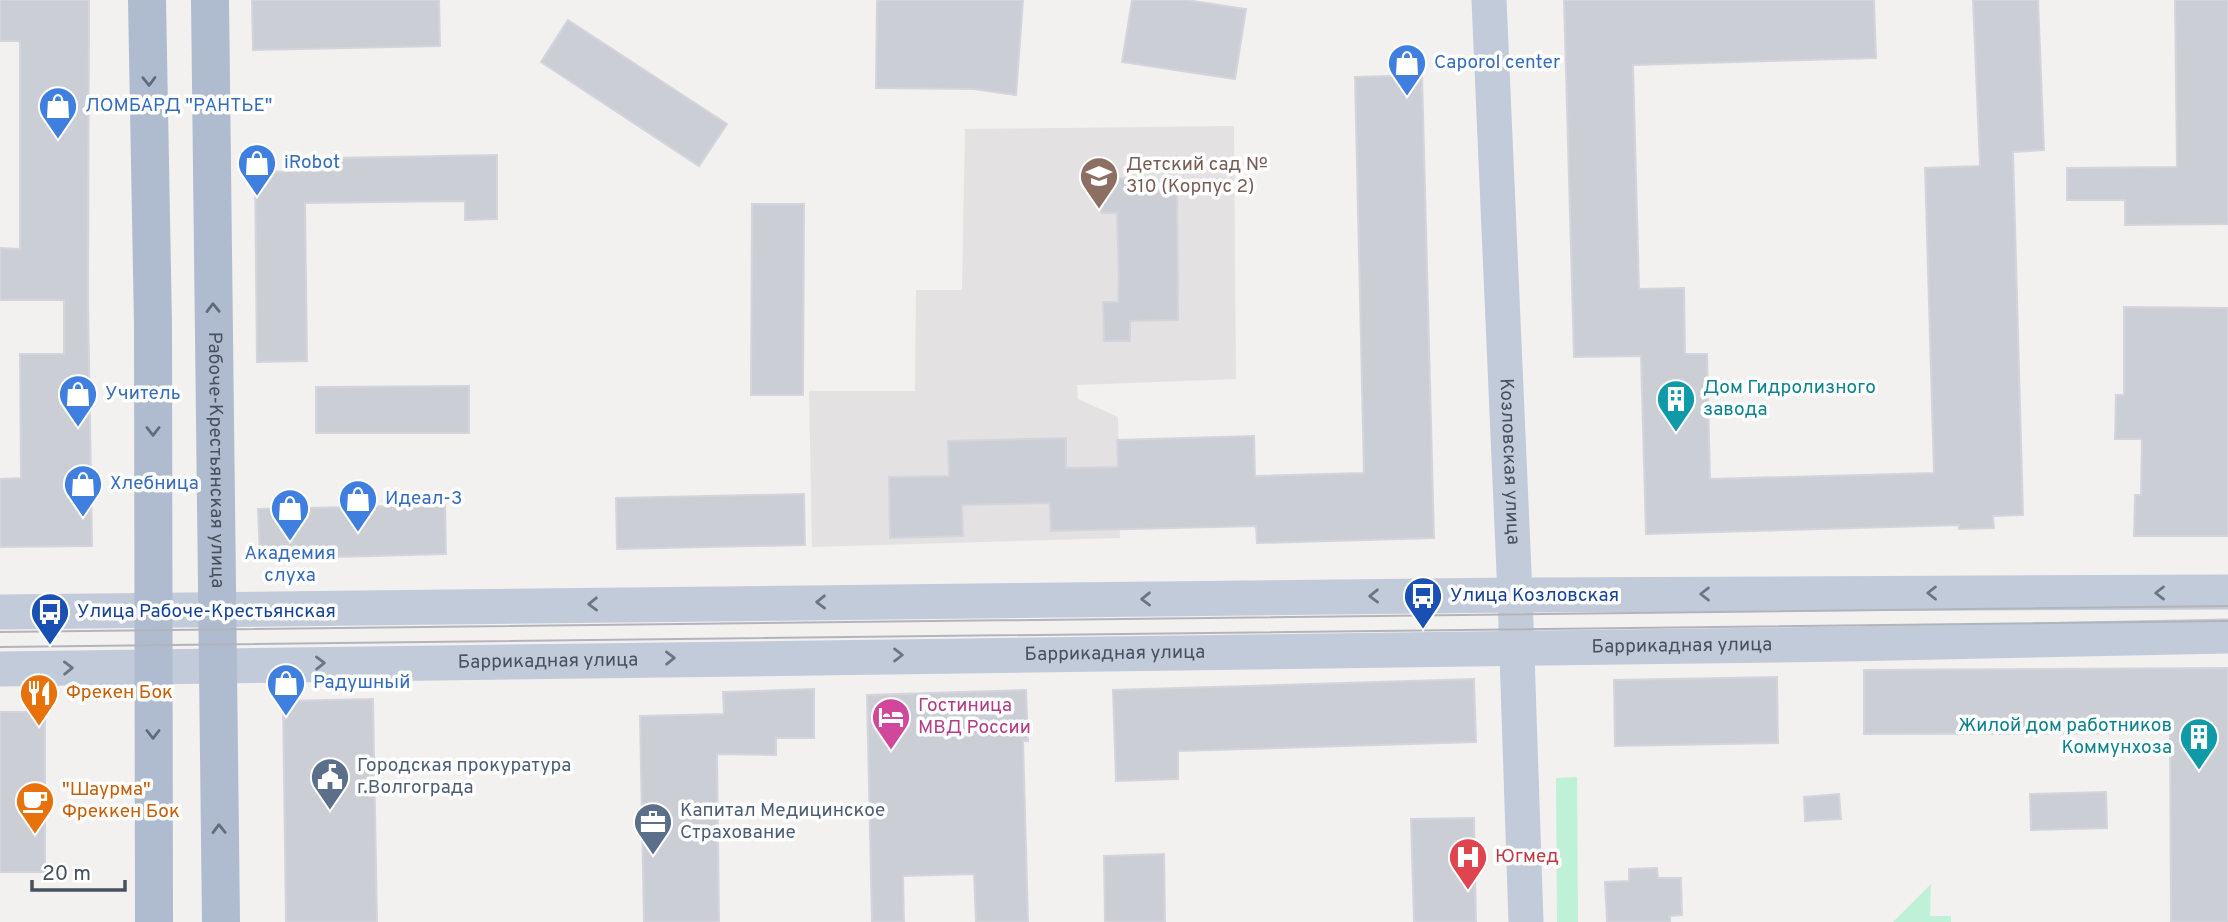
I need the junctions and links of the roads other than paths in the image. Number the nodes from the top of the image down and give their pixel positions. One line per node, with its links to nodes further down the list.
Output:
1 (147, 0): 7 (main road, one-way to 7)
2 (210, 0): 6 (main road, Рабоче-Крестьянская улица, one-way to 2)
3 (1489, 0): 5 (street, Козловская улица)
4 (2228, 592): 5 (street, one-way to 5)
5 (1515, 595): 6 (street, one-way to 6); 10 (street, Козловская улица)
6 (217, 608): 7 (street); 11 (main road, Рабоче-Крестьянская улица)
7 (153, 609): 8 (street); 12 (main road)
8 (0, 612)
9 (2228, 636): 10 (street, Баррикадная улица)
10 (1517, 649): 11 (street, Баррикадная улица, one-way to 10); 16 (street, Козловская улица)
11 (218, 664): 12 (street, Баррикадная улица); 15 (main road, Рабоче-Крестьянская улица, one-way to 11)
12 (153, 666): 13 (street, Баррикадная улица, one-way to 12); 14 (main road, one-way to 14)
13 (0, 668)
14 (154, 922)
15 (221, 922)
16 (1526, 922)

